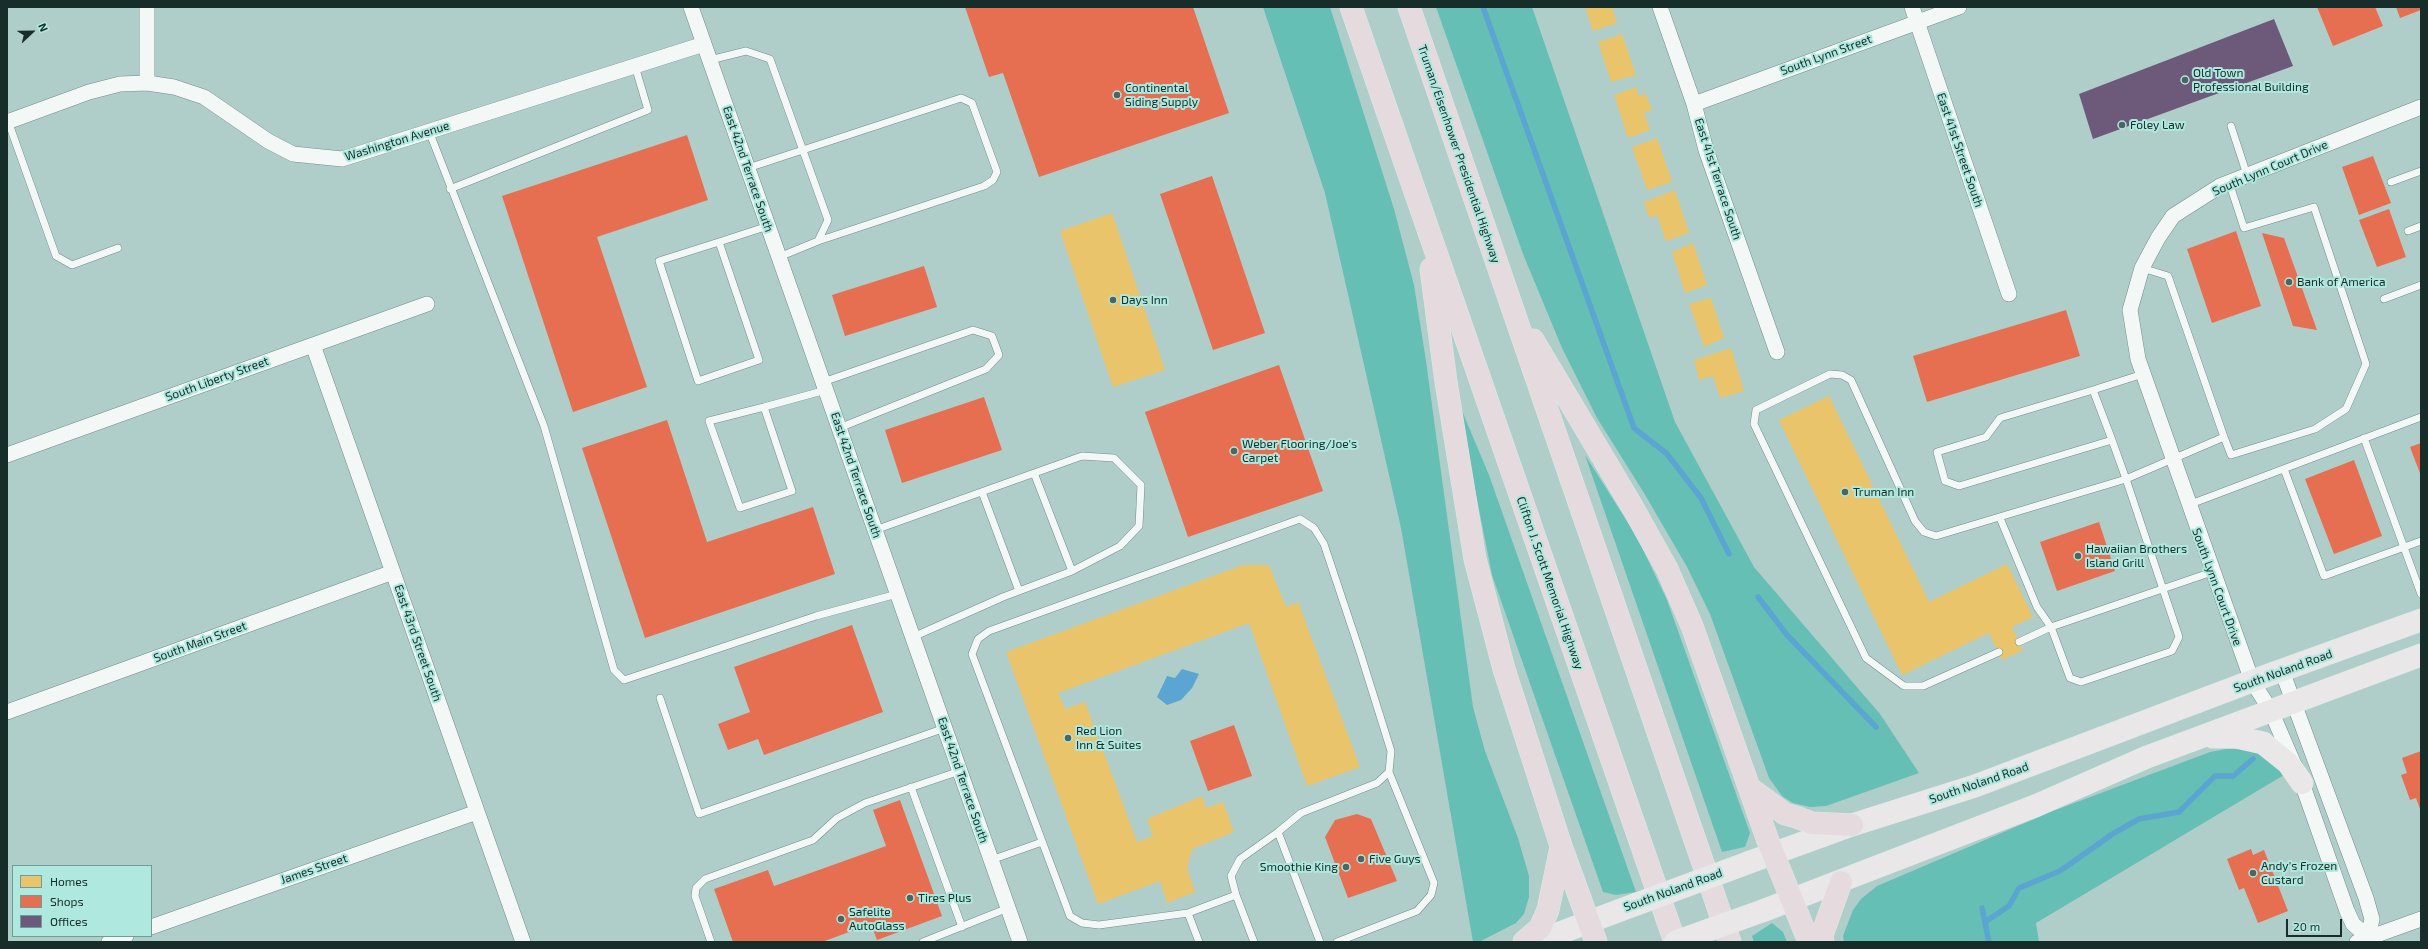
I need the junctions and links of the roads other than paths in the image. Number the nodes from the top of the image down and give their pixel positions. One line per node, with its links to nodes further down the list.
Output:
1 (147, 7): 12 (street)
2 (691, 7): 9 (street, East 42nd Terrace South)
3 (1351, 7): 25 (highway)
4 (1409, 7): 37 (highway, Truman/Eisenhower Presidential Highway)
5 (1660, 7): 13 (street, East 41st Terrace South)
6 (1912, 7): 8 (street, East 41st Street South)
7 (1959, 7): 8 (street, South Lynn Street)
8 (1917, 22): 13 (street, South Lynn Street); 35 (street, East 41st Street South)
9 (704, 44): 10 (street, East 42nd Terrace South); 11 (street, Washington Avenue)
10 (710, 60): 18 (lane); 19 (street, East 42nd Terrace South)
11 (635, 66): 17 (street, Washington Avenue); 24 (lane)
12 (147, 83): 15 (street, Washington Avenue); 17 (street, Washington Avenue)
13 (1694, 104): 40 (street, East 41st Terrace South)
14 (2419, 110): 21 (street, South Lynn Court Drive)
15 (7, 121): 31 (lane)
16 (2231, 126): 21 (lane)
17 (429, 131): 24 (lane)
18 (803, 150): 19 (lane); 29 (lane); 29 (lane)
19 (748, 168): 26 (street, East 42nd Terrace South)
20 (2421, 171): 23 (lane)
21 (2247, 175): 22 (street, South Lynn Court Drive)
22 (2229, 182): 33 (street, South Lynn Court Drive); 47 (lane)
23 (2391, 182)
24 (450, 189): 66 (lane)
25 (1426, 225): 91 (highway); 117 (highway, Clifton J. Scott Memorial Highway)
26 (768, 226): 30 (lane); 32 (street, East 42nd Terrace South)
27 (2421, 226): 28 (lane)
28 (2408, 231)
29 (818, 241): 32 (lane)
30 (719, 242): 30 (lane)
31 (118, 248)
32 (779, 257): 42 (street, East 42nd Terrace South)
33 (2142, 268): 41 (street, South Lynn Court Drive); 47 (lane)
34 (2421, 284): 36 (lane)
35 (2009, 294)
36 (2384, 299)
37 (1510, 301): 86 (highway); 118 (highway)
38 (426, 304): 39 (street, South Liberty Street)
39 (313, 345): 50 (street, South Liberty Street); 62 (street, East 43rd Street South)
40 (1777, 352)
41 (2143, 374): 43 (lane); 51 (street, South Lynn Court Drive)
42 (824, 386): 44 (lane); 46 (street, East 42nd Terrace South); 46 (lane)
43 (2093, 390): 49 (lane); 49 (lane)
44 (764, 407): 44 (lane)
45 (2421, 417): 48 (lane)
46 (839, 428): 58 (street, East 42nd Terrace South)
47 (2224, 437): 51 (lane)
48 (2364, 438): 52 (lane); 60 (lane)
49 (2112, 440): 54 (lane)
50 (7, 455)
51 (2172, 459): 54 (lane); 56 (street, South Lynn Court Drive)
52 (2284, 469): 56 (lane); 60 (lane)
53 (1034, 473): 55 (lane); 61 (lane); 61 (lane)
54 (2126, 479): 57 (lane); 64 (lane)
55 (982, 492): 58 (lane); 65 (lane)
56 (2188, 505): 63 (street, South Lynn Court Drive)
57 (2000, 518): 69 (lane); 72 (lane)
58 (875, 530): 66 (street, East 42nd Terrace South)
59 (2421, 541): 60 (lane)
60 (2404, 547): 67 (lane)
61 (1072, 571): 65 (lane)
62 (393, 572): 79 (street, South Main Street); 87 (street, East 43rd Street South)
63 (2212, 572): 64 (lane); 75 (street, South Lynn Court Drive)
64 (2164, 589): 69 (lane); 69 (lane)
65 (1019, 591): 70 (lane)
66 (897, 594): 70 (street, East 42nd Terrace South)
67 (2421, 594)
68 (2421, 620): 74 (main road, South Noland Road)
69 (2051, 627): 71 (lane)
70 (913, 637): 80 (street, East 42nd Terrace South)
71 (2019, 642)
72 (1999, 652)
73 (2421, 655): 77 (main road)
74 (2282, 671): 75 (main road, South Noland Road); 77 (street)
75 (2252, 681): 78 (street, South Lynn Court Drive); 88 (main road, South Noland Road)
76 (660, 698): 80 (lane)
77 (2293, 702): 78 (main road); 104 (street)
78 (2271, 711): 81 (main road); 84 (street, South Lynn Court Drive)
79 (7, 712)
80 (945, 728): 82 (street, East 42nd Terrace South)
81 (2203, 736): 84 (main road); 94 (main road)
82 (960, 771): 85 (lane); 93 (street, East 42nd Terrace South)
83 (1389, 772): 89 (lane); 90 (lane); 113 (lane)
84 (2302, 783): 104 (street, South Lynn Court Drive)
85 (911, 787): 102 (lane); 107 (lane)
86 (1751, 789): 88 (highway); 92 (highway)
87 (477, 812): 101 (street, James Street); 106 (street, East 43rd Street South)
88 (1852, 825): 92 (main road, South Noland Road)
89 (1278, 832): 95 (lane); 112 (lane)
90 (1042, 842): 93 (lane); 98 (lane)
91 (1561, 846): 100 (highway); 114 (highway)
92 (1773, 854): 96 (highway); 100 (main road, South Noland Road, bridge)
93 (991, 860): 97 (street, East 42nd Terrace South)
94 (1841, 882): 96 (main road); 120 (highway)
95 (1236, 895): 98 (lane); 111 (lane)
96 (1793, 900): 117 (main road, bridge); 119 (highway)
97 (1008, 908): 102 (lane); 109 (street, East 42nd Terrace South)
98 (1188, 913): 110 (lane)
99 (2421, 919): 104 (street)
100 (1587, 922): 115 (main road, South Noland Road); 116 (highway)
101 (152, 927)
102 (962, 927): 108 (lane)
103 (123, 937): 105 (street)
104 (2362, 940)
105 (109, 942)
106 (523, 942)
107 (711, 942)
108 (923, 942)
109 (1020, 942)
110 (1199, 942)
111 (1254, 942)
112 (1320, 942)
113 (1337, 942)
114 (1524, 942)
115 (1536, 942)
116 (1596, 942)
117 (1675, 942)
118 (1730, 942)
119 (1809, 942)
120 (1823, 942)

